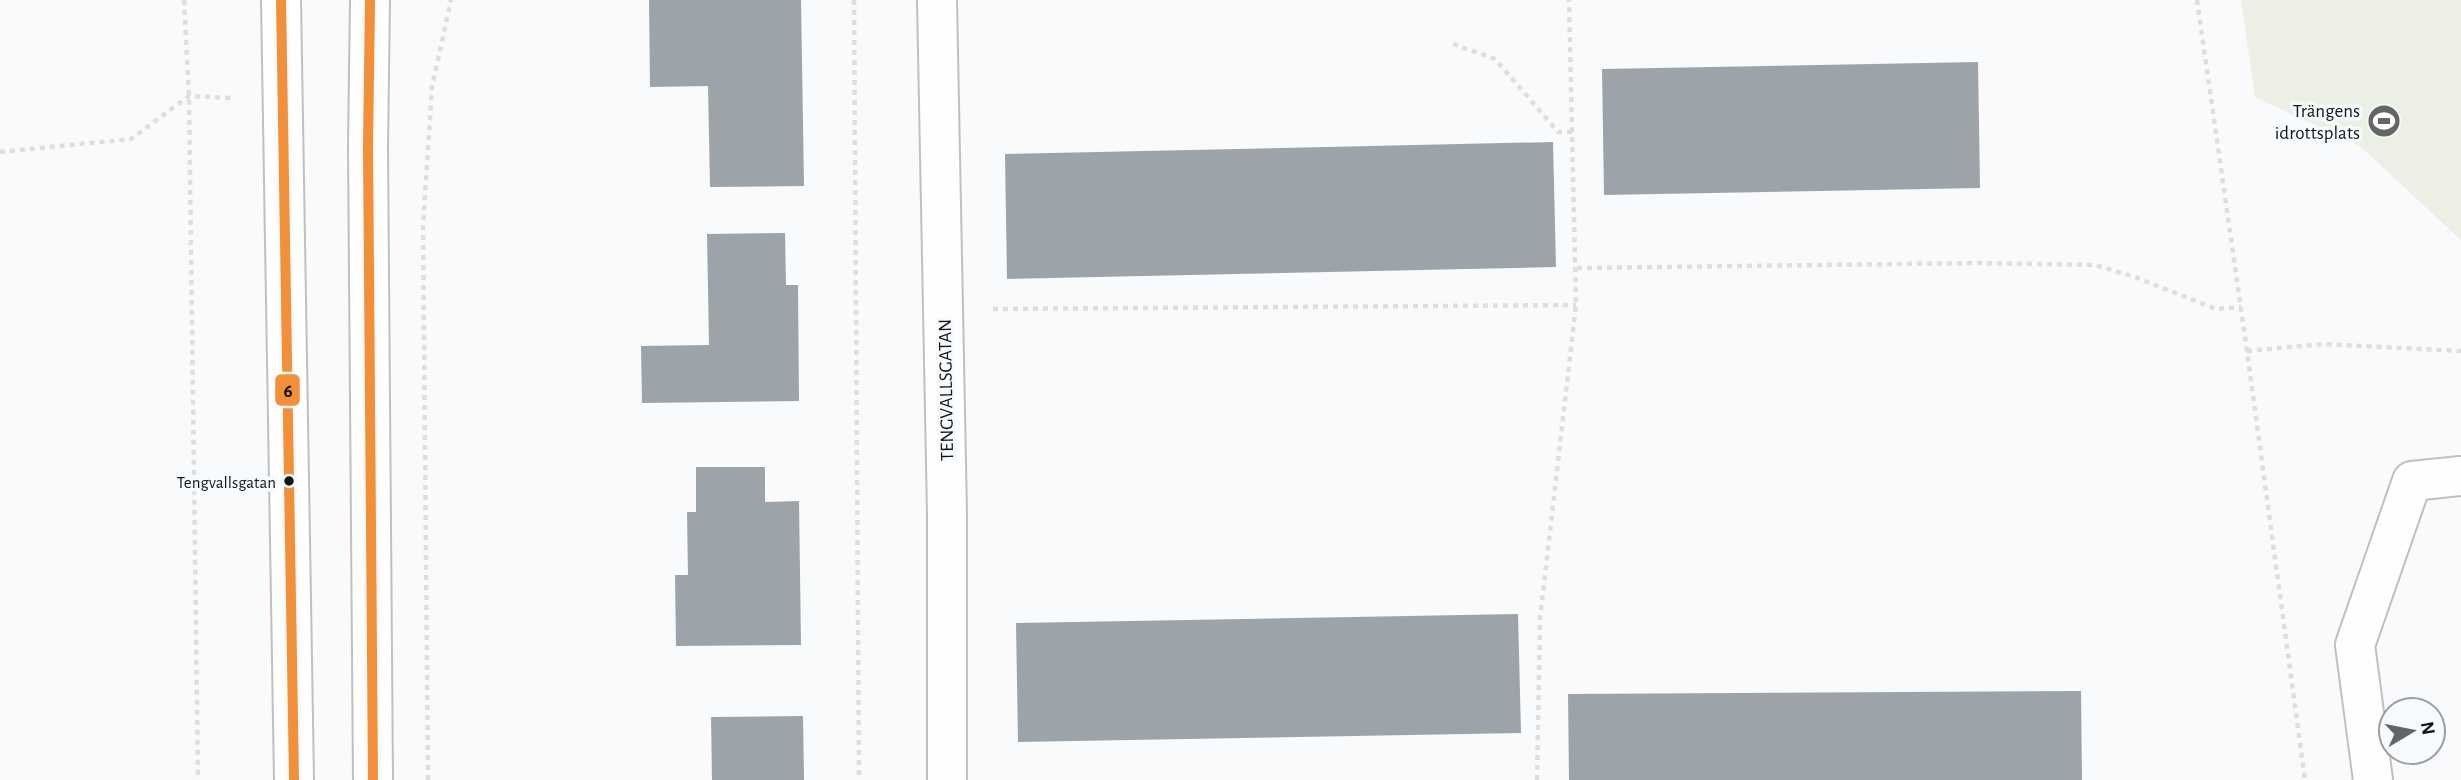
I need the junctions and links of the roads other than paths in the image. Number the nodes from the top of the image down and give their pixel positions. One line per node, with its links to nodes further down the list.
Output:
1 (281, 0): 5 (main road)
2 (370, 0): 6 (main road)
3 (937, 0): 7 (main road, TENGVALLSGATAN)
4 (2461, 476): 8 (main road)
5 (294, 780)
6 (373, 780)
7 (947, 780)
8 (2372, 780)

